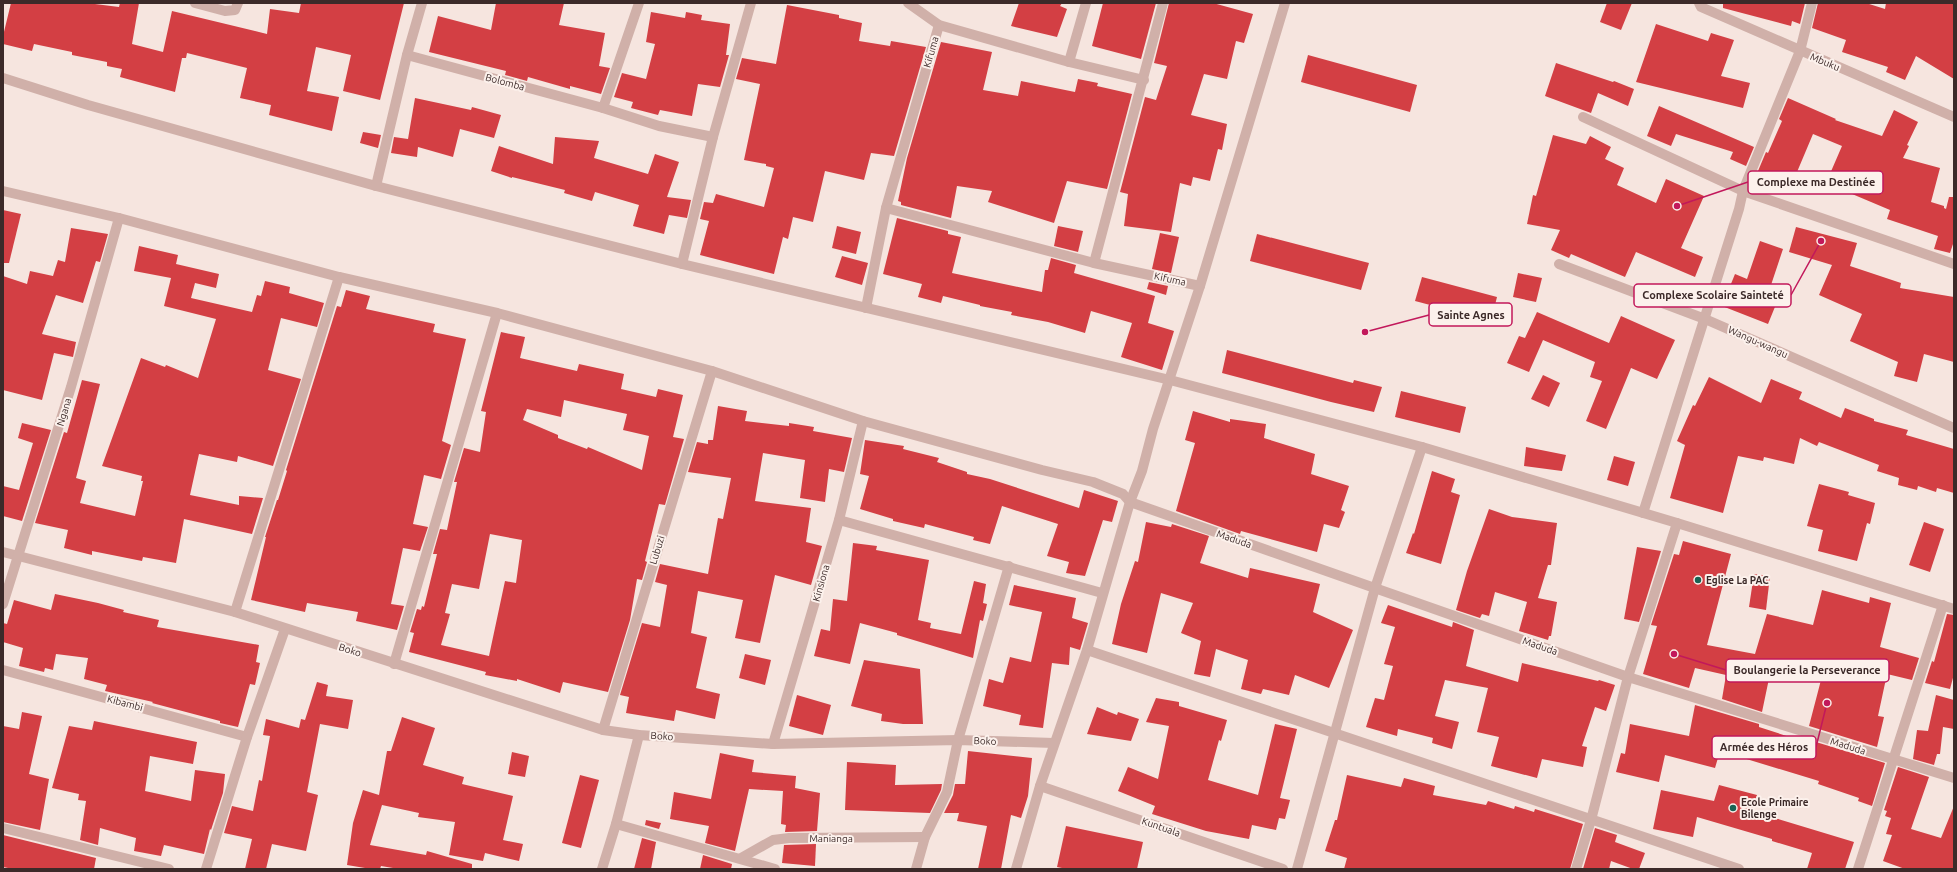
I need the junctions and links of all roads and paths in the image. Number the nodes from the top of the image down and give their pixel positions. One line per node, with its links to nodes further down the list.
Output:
1 (195, 3): 2 (street)
2 (238, 3)
3 (422, 3): 14 (street)
4 (639, 3): 18 (street)
5 (751, 3): 21 (street)
6 (908, 3): 12 (street)
7 (1086, 3): 15 (street)
8 (1163, 3): 17 (street)
9 (1285, 3): 32 (street)
10 (1699, 3): 13 (street, Mbuku)
11 (1812, 3): 13 (street)
12 (939, 25): 15 (street, Kifuma); 25 (street, Kifuma)
13 (1800, 51): 20 (street, Mbuku); 23 (street)
14 (407, 56): 18 (street, Bolomba); 22 (street)
15 (1069, 62): 17 (street, Kifuma)
16 (3, 78): 22 (street)
17 (1144, 80): 27 (street)
18 (603, 108): 21 (street, Bolomba)
19 (1583, 117): 23 (street)
20 (1954, 117)
21 (713, 137): 28 (street)
22 (376, 186): 28 (street)
23 (1743, 191): 30 (street); 35 (street)
24 (3, 192): 26 (street, Maduda)
25 (886, 208): 27 (street, Kifuma); 33 (street, Kifuma)
26 (119, 218): 31 (street, Maduda); 46 (street, Ngana)
27 (1094, 263): 32 (street, Kifuma)
28 (682, 264): 33 (street)
29 (1559, 264): 35 (street, Wangu-wangu)
30 (1954, 264)
31 (339, 277): 34 (street, Maduda); 53 (street)
32 (1200, 286): 37 (street)
33 (866, 308): 37 (street)
34 (497, 313): 36 (street, Maduda); 56 (street)
35 (1705, 319): 39 (street, Wangu-wangu); 42 (street)
36 (712, 371): 38 (street, Maduda); 59 (street, Lubuzi)
37 (1170, 380): 40 (street); 41 (street)
38 (863, 421): 41 (street, Maduda); 43 (street, Kinsiona)
39 (1954, 428)
40 (1422, 447): 42 (street); 48 (street)
41 (1130, 502): 48 (street, Maduda); 49 (street)
42 (1643, 513): 44 (street)
43 (839, 520): 47 (street); 65 (street, Kinsiona)
44 (1678, 523): 51 (street); 58 (street)
45 (3, 552): 46 (street)
46 (19, 557): 50 (street, Ngana); 53 (street)
47 (1009, 566): 49 (street); 63 (street)
48 (1375, 588): 58 (street, Maduda); 61 (street)
49 (1102, 593): 55 (street)
50 (3, 604)
51 (1942, 605): 52 (street); 66 (street)
52 (1954, 609)
53 (235, 612): 54 (street, Boko)
54 (285, 629): 56 (street, Boko); 62 (street)
55 (1087, 650): 61 (street); 64 (street)
56 (394, 664): 59 (street, Boko)
57 (3, 670): 62 (street, Kibambi)
58 (1628, 677): 66 (street, Maduda); 69 (street)
59 (602, 730): 60 (street, Boko)
60 (639, 734): 65 (street, Boko); 70 (street)
61 (1335, 734): 69 (street); 81 (street)
62 (247, 737): 75 (street)
63 (958, 740): 64 (street, Boko); 65 (street, Boko); 72 (street)
64 (1054, 743): 68 (street)
65 (773, 744)
66 (1892, 760): 67 (street, Maduda); 84 (street)
67 (1954, 778)
68 (1040, 786): 79 (street); 80 (street, Kuntuala)
69 (1591, 820): 82 (street); 83 (street)
70 (616, 824): 73 (street); 76 (street)
71 (3, 828): 74 (street)
72 (925, 837): 73 (street, Manianga); 78 (street)
73 (741, 858): 77 (street)
74 (169, 869)
75 (206, 869)
76 (602, 869)
77 (775, 869)
78 (916, 869)
79 (1016, 869)
80 (1283, 869)
81 (1297, 869)
82 (1576, 869)
83 (1739, 869)
84 (1858, 869)

